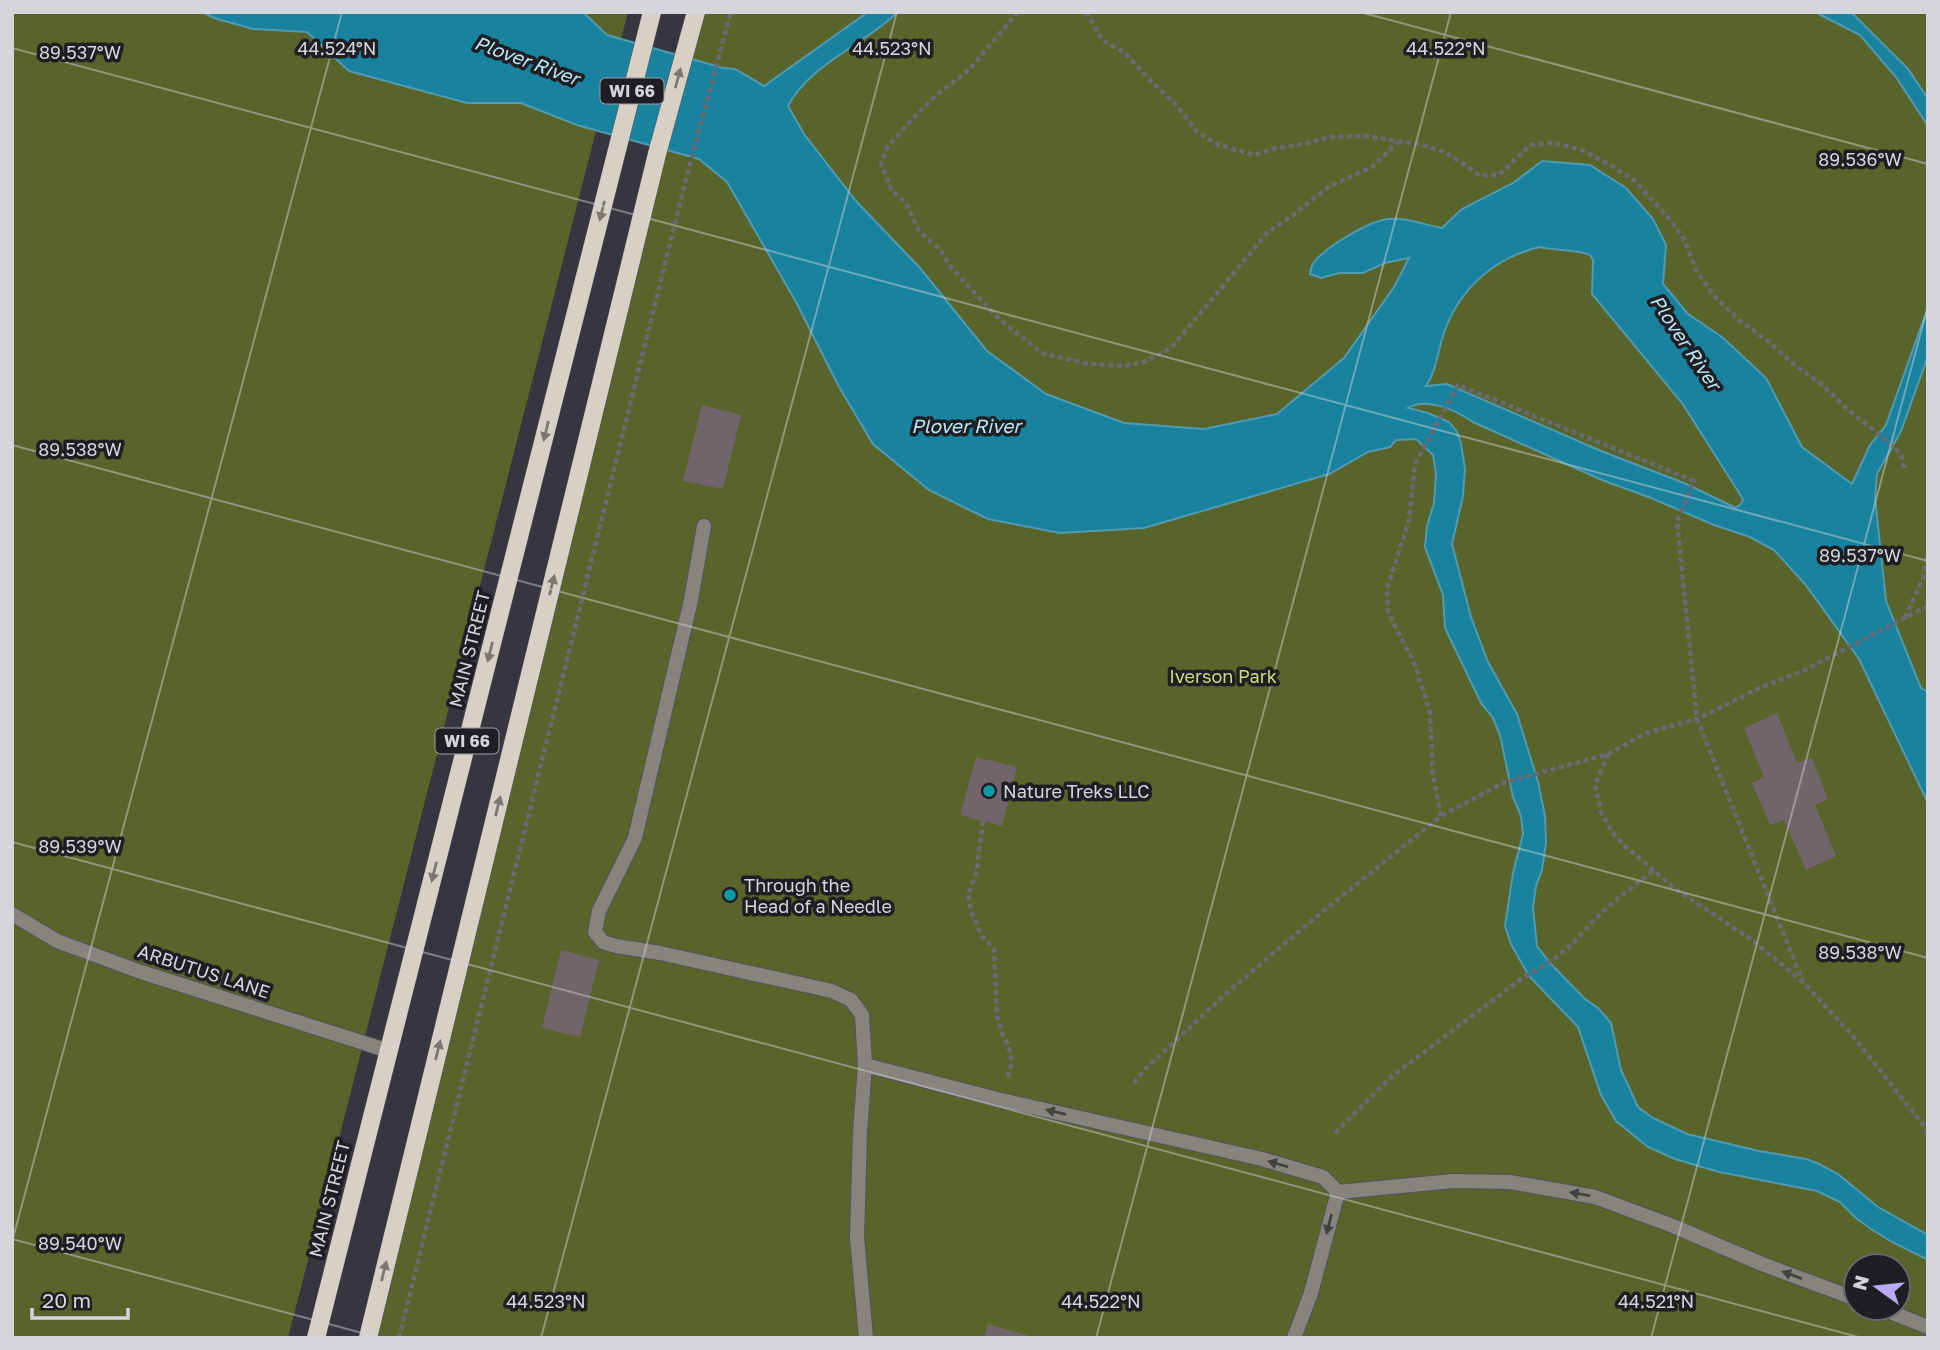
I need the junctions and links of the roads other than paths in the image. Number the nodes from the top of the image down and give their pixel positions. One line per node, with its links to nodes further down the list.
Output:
1 (652, 12): 5 (main road, MAIN STREET / WI 66, one-way to 5)
2 (696, 12): 10 (main road, WI 66, one-way to 2)
3 (704, 526): 6 (lane)
4 (12, 914): 5 (lane, ARBUTUS LANE)
5 (388, 1051): 9 (main road, MAIN STREET / WI 66)
6 (865, 1065): 7 (lane, one-way to 6); 11 (lane)
7 (1338, 1192): 8 (lane, one-way to 7); 12 (lane, one-way to 12)
8 (1842, 1294)
9 (316, 1338)
10 (368, 1338)
11 (866, 1338)
12 (1294, 1338)

